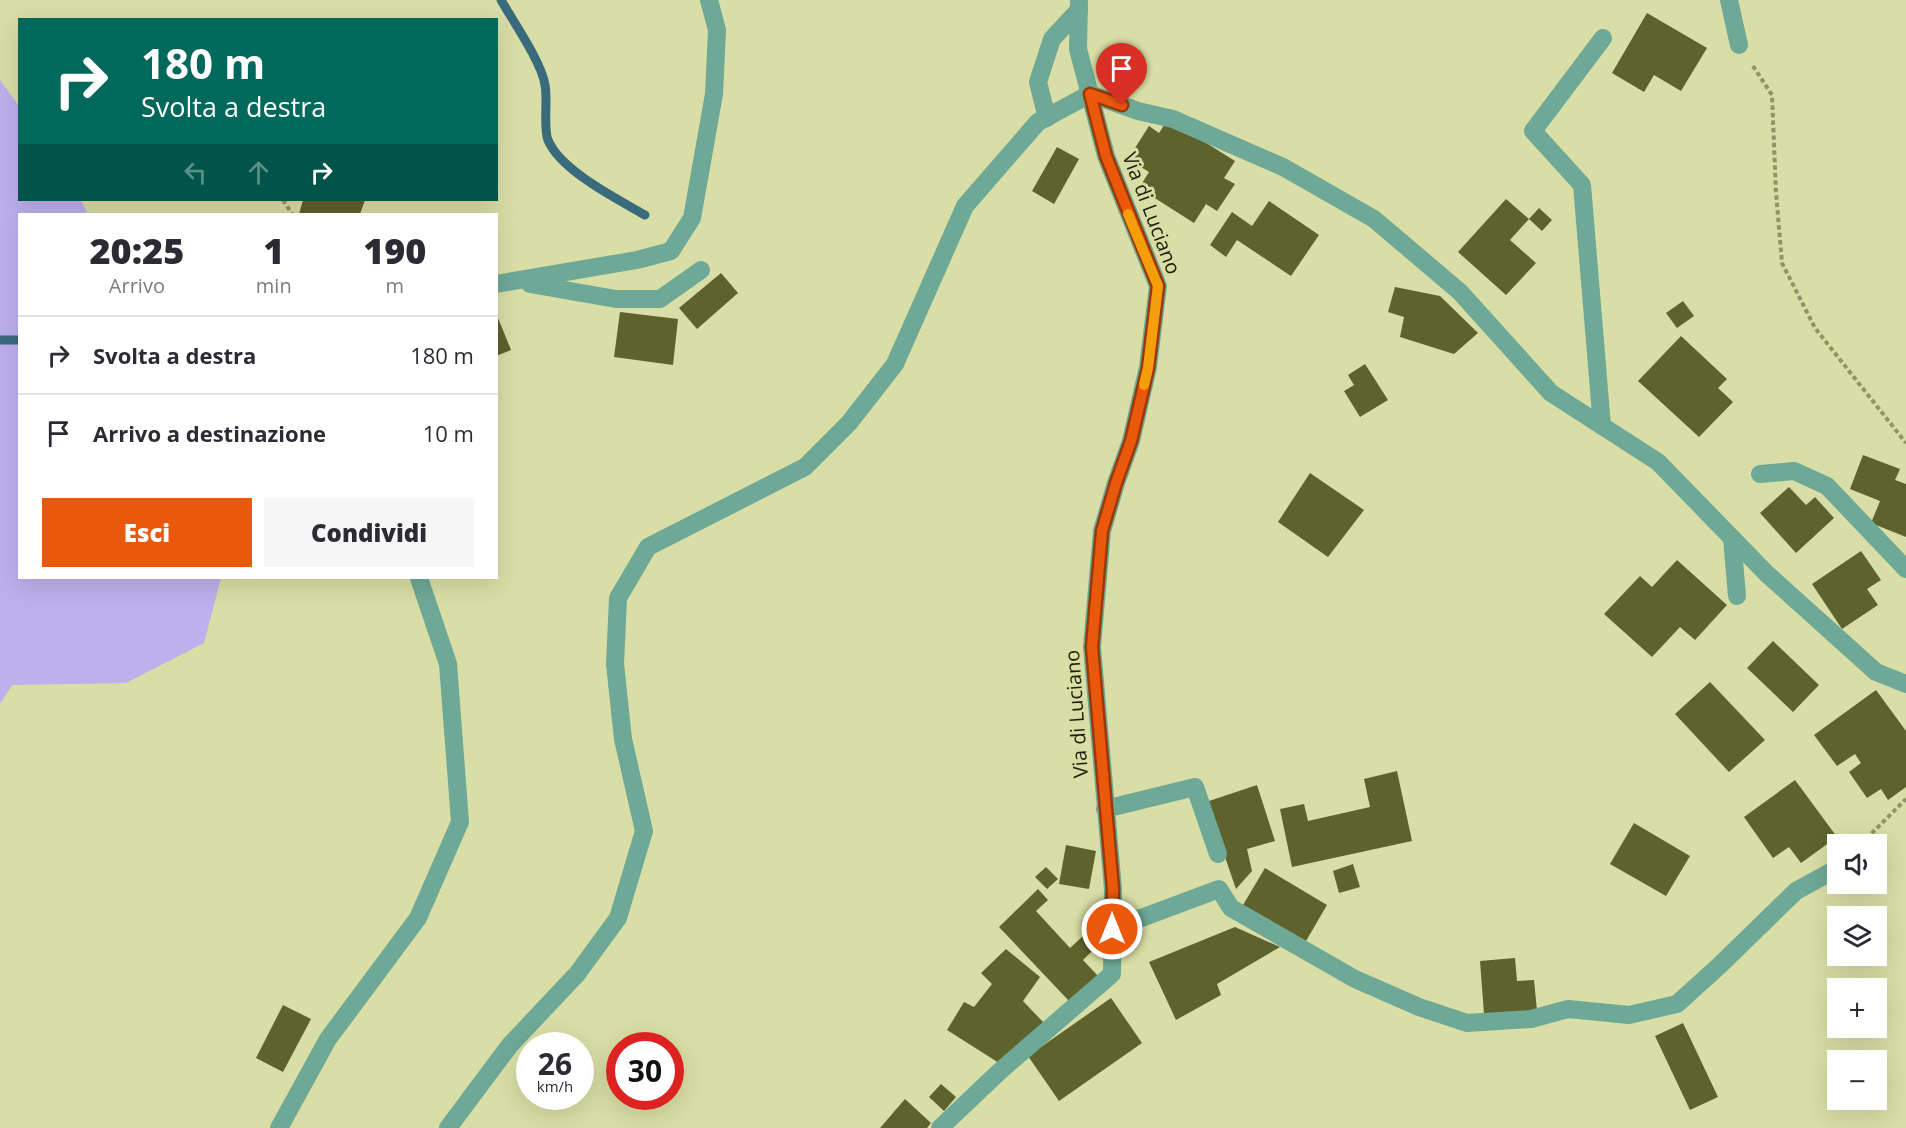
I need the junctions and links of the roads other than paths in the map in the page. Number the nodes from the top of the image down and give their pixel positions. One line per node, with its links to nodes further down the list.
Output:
1 (710, 0): 9 (street)
2 (1729, 0): 5 (street)
3 (1079, 5): 6 (street, Via di Luciano); 7 (street)
4 (1603, 38): 11 (street)
5 (1739, 45)
6 (1090, 94): 7 (street); 11 (street); 18 (street, Via di Luciano)
7 (1047, 118): 23 (street)
8 (701, 270): 9 (street)
9 (517, 281): 10 (street)
10 (498, 284)
11 (1602, 426): 13 (street)
12 (1760, 474): 14 (street)
13 (1732, 538): 16 (street); 17 (street)
14 (1906, 569)
15 (419, 579): 22 (street)
16 (1737, 596)
17 (1906, 684)
18 (1105, 809): 19 (street); 21 (street, Via di Luciano)
19 (1218, 854)
20 (1827, 874): 21 (street)
21 (1112, 929): 24 (street, Via di Luciano)
22 (279, 1128)
23 (448, 1128)
24 (940, 1128)

